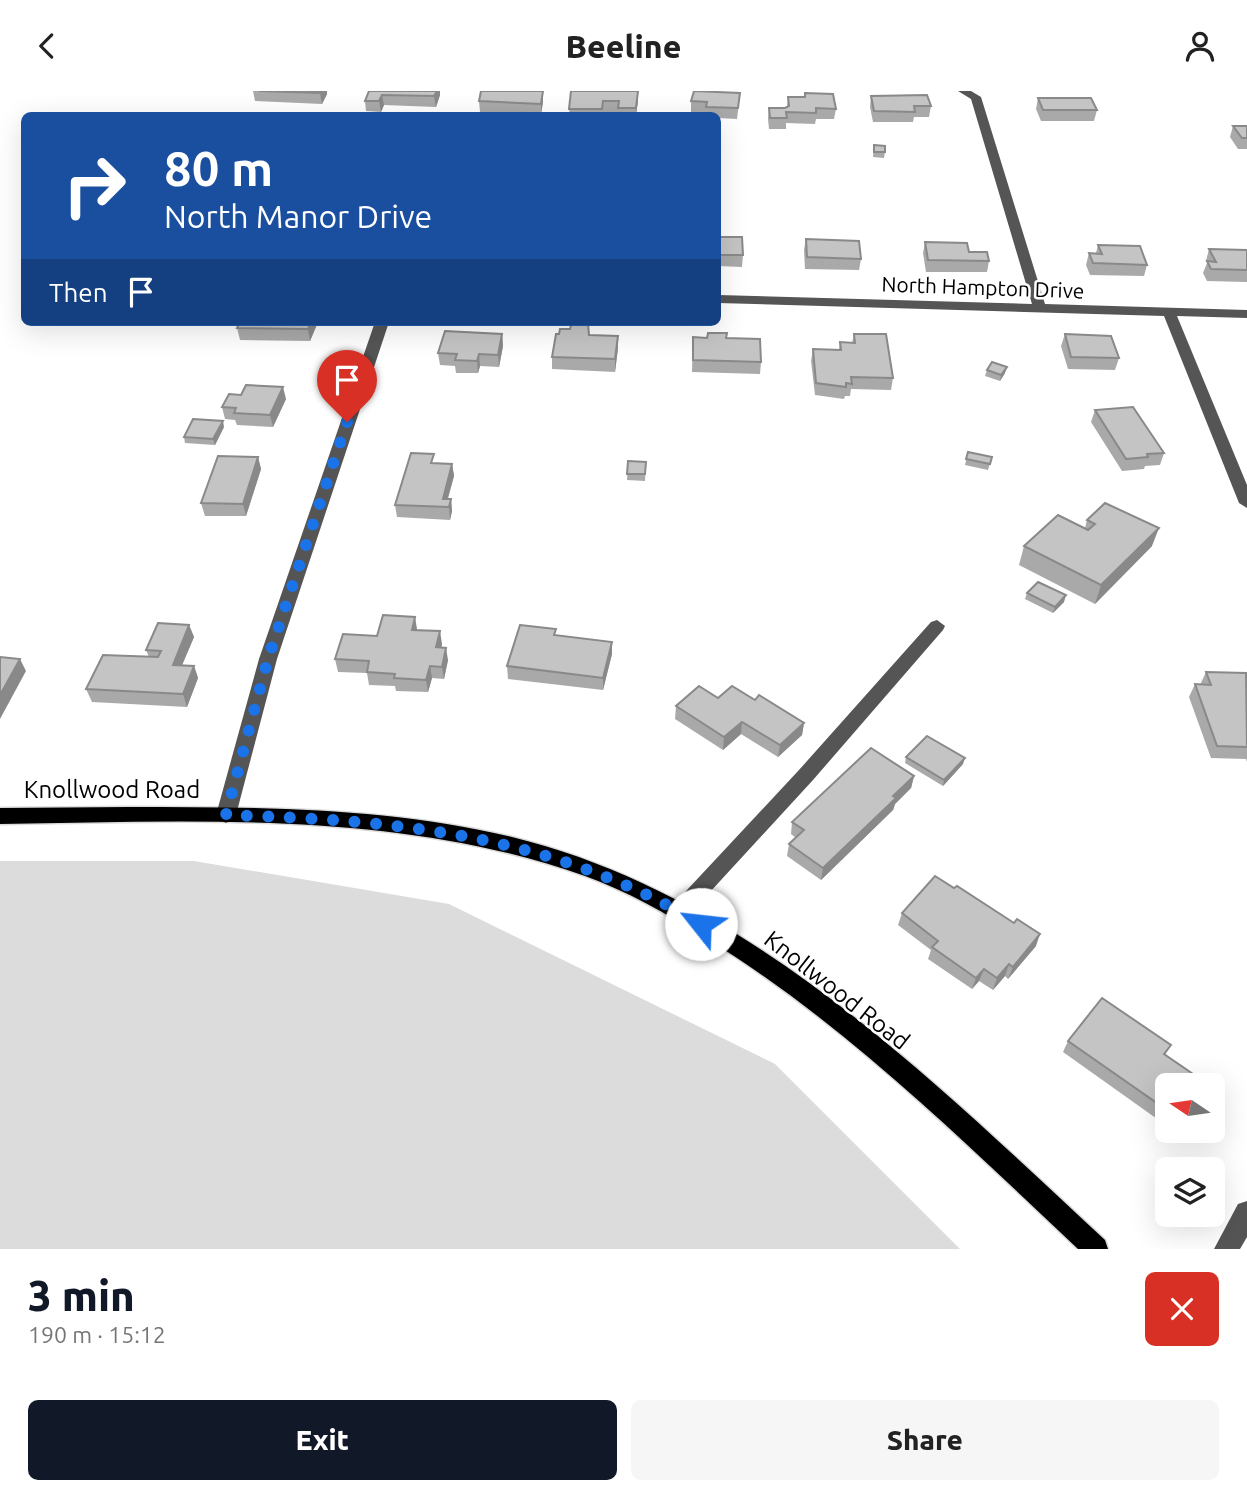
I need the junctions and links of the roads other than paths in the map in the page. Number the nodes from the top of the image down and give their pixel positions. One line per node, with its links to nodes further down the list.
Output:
1 (963, 91): 3 (street)
2 (721, 299): 3 (street, North Hampton Drive)
3 (1039, 308): 4 (street, North Hampton Drive)
4 (1169, 313): 5 (street, North Hampton Drive); 7 (street)
5 (1247, 314)
6 (381, 326): 9 (street)
7 (1247, 503)
8 (937, 626): 11 (street)
9 (226, 815): 10 (main road, Knollwood Road); 11 (main road, Knollwood Road)
10 (0, 816)
11 (680, 911): 13 (main road, Knollwood Road)
12 (1247, 1213): 14 (street)
13 (1096, 1249)
14 (1226, 1249)

